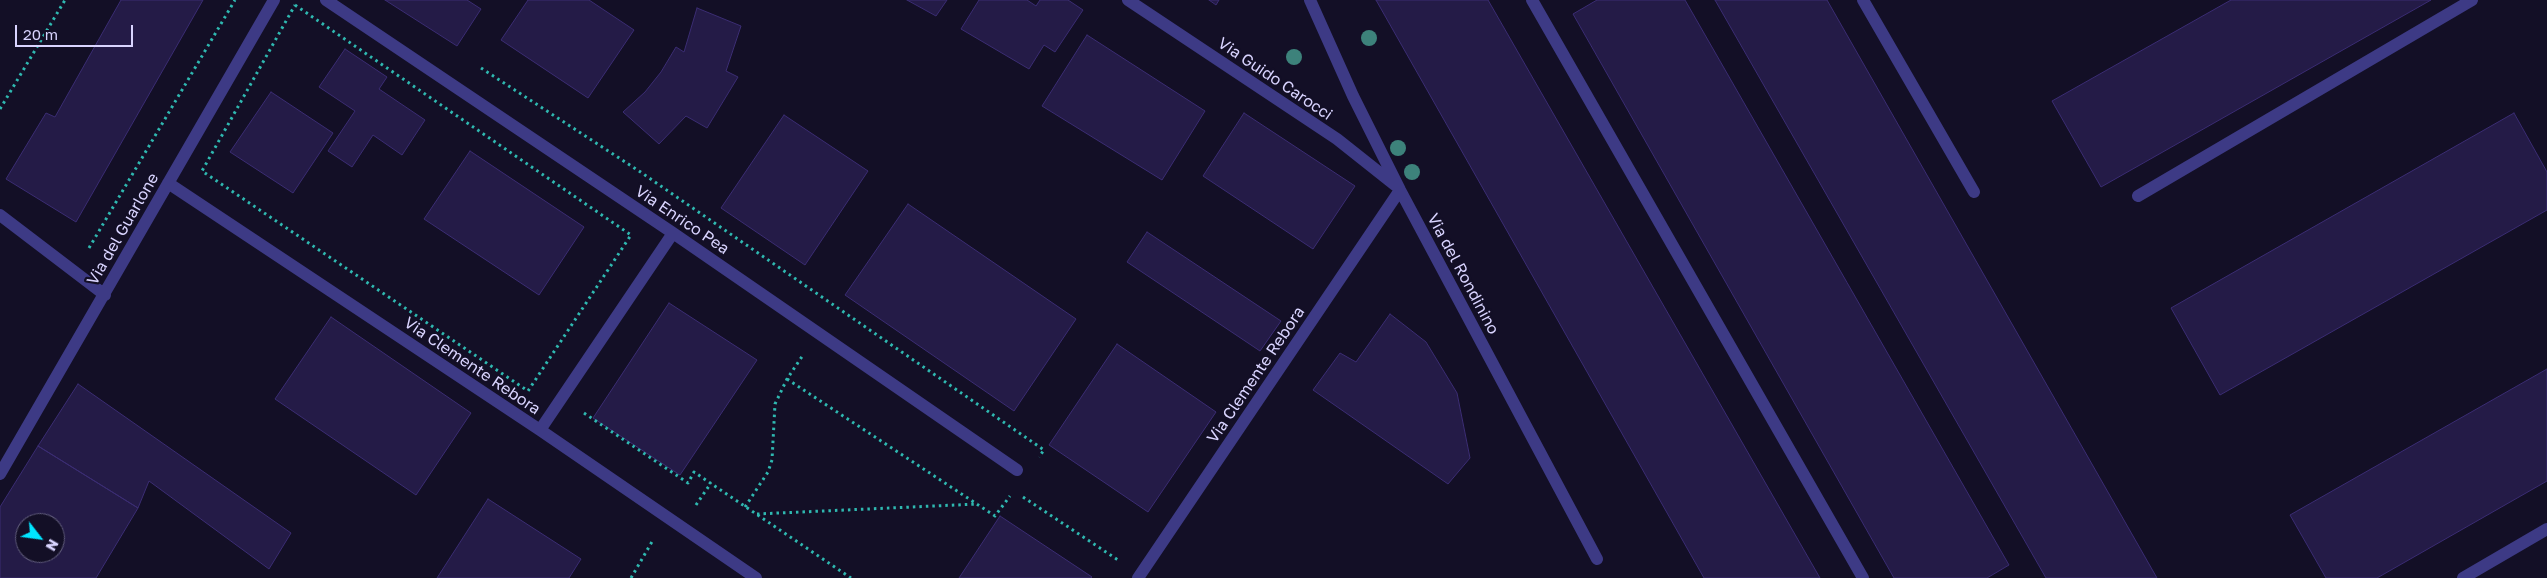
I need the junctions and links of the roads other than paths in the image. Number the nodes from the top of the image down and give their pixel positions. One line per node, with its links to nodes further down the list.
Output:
1 (274, 0): 8 (street, Via del Guarlone)
2 (326, 0): 13 (street, Via Enrico Pea)
3 (1128, 0): 9 (street, Via Guido Carocci)
4 (1310, 0): 9 (street, Via del Rondinino)
5 (1532, 0): 22 (street)
6 (1863, 0): 10 (street)
7 (2472, 0): 11 (street)
8 (168, 183): 14 (street, Via del Guarlone); 15 (street, Via Clemente Rebora)
9 (1400, 190): 19 (street, Via del Rondinino); 21 (street, Via Clemente Rebora)
10 (1974, 192)
11 (2138, 196)
12 (0, 215): 14 (street)
13 (673, 233): 15 (street); 16 (street, Via Enrico Pea)
14 (105, 295): 17 (street, Via del Guarlone)
15 (540, 430): 20 (street, Via Clemente Rebora)
16 (1017, 470)
17 (0, 474)
18 (2547, 530): 23 (street)
19 (1597, 559)
20 (756, 578)
21 (1138, 578)
22 (1863, 578)
23 (2463, 578)

